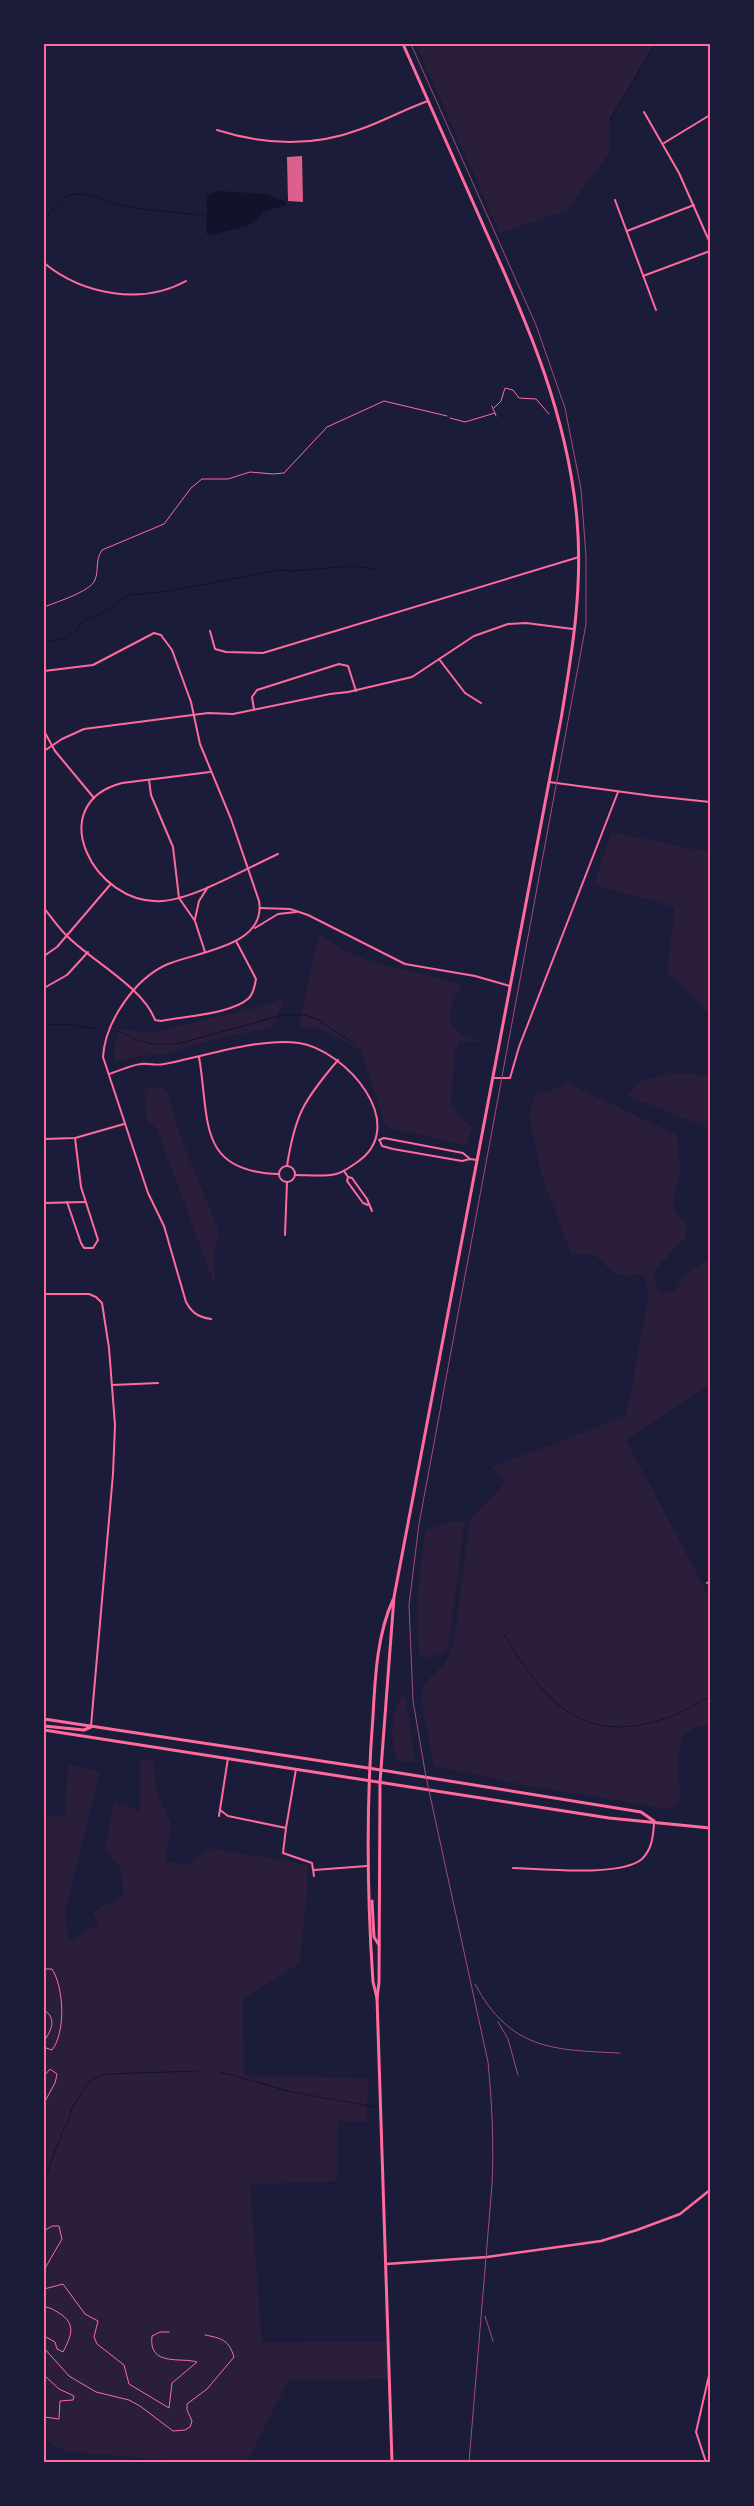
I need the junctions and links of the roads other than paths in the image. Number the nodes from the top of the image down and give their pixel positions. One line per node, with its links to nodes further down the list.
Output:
1 (402, 44): 2 (main road)
2 (428, 101): 5 (street); 16 (main road)
3 (644, 112): 6 (street)
4 (710, 115): 6 (street)
5 (218, 130)
6 (664, 143): 8 (street)
7 (616, 200): 9 (street)
8 (694, 205): 9 (street); 10 (street)
9 (627, 231): 13 (street)
10 (710, 243)
11 (710, 251): 13 (street)
12 (44, 263): 14 (street)
13 (643, 276): 15 (street)
14 (186, 281)
15 (656, 310)
16 (579, 558): 17 (main road); 18 (street)
17 (576, 629): 19 (street); 30 (main road)
18 (210, 631)
19 (439, 659): 21 (street); 22 (street)
20 (44, 671): 24 (street)
21 (356, 691): 23 (street); 23 (street)
22 (481, 703)
23 (254, 710): 24 (street)
24 (194, 715): 26 (street); 28 (street)
25 (44, 731): 26 (street)
26 (52, 746): 27 (street); 32 (street)
27 (44, 751)
28 (210, 772): 29 (street); 35 (street)
29 (149, 780): 32 (street); 38 (street)
30 (549, 782): 31 (street); 49 (main road)
31 (618, 792): 33 (street); 55 (street)
32 (94, 798): 36 (street)
33 (710, 802)
34 (278, 854): 35 (street)
35 (247, 868): 37 (street); 40 (street)
36 (110, 885): 38 (street); 44 (street)
37 (209, 886): 38 (street); 42 (street)
38 (179, 898): 42 (street)
39 (44, 908): 44 (street)
40 (260, 908): 41 (street); 43 (street)
41 (296, 912): 43 (street); 49 (street)
42 (195, 921): 47 (street)
43 (253, 929): 45 (street)
44 (67, 936): 46 (street); 48 (street)
45 (236, 941): 47 (street); 51 (street)
46 (88, 952): 50 (street); 51 (street)
47 (205, 952): 51 (street)
48 (44, 956)
49 (510, 986): 55 (main road)
50 (44, 988)
51 (134, 992): 54 (street)
52 (199, 1057): 53 (street); 54 (street); 67 (street)
53 (338, 1060): 59 (street); 65 (street)
54 (109, 1074): 56 (street)
55 (492, 1078): 64 (main road)
56 (124, 1124): 57 (street); 78 (street)
57 (75, 1138): 58 (street); 72 (street)
58 (44, 1139)
59 (376, 1140): 60 (street); 66 (street)
60 (380, 1141): 61 (street); 62 (street)
61 (423, 1146): 62 (street); 63 (street)
62 (422, 1153): 63 (street)
63 (470, 1159): 64 (street)
64 (478, 1160): 83 (main road)
65 (287, 1166): 67 (street); 68 (street)
66 (344, 1171): 68 (street); 69 (street)
67 (279, 1174): 70 (street)
68 (295, 1175): 70 (street)
69 (348, 1177): 74 (street); 74 (street)
70 (288, 1182): 76 (street)
71 (67, 1202): 72 (street); 72 (street); 73 (street)
72 (85, 1202)
73 (44, 1203)
74 (368, 1205): 75 (street)
75 (372, 1211)
76 (285, 1235)
77 (44, 1294): 80 (street)
78 (211, 1319)
79 (158, 1383): 80 (street)
80 (112, 1385): 85 (street)
81 (710, 1581): 82 (street)
82 (707, 1583)
83 (394, 1597): 88 (main road); 90 (main road)
84 (44, 1719): 85 (main road)
85 (91, 1726): 86 (main road); 88 (main road)
86 (44, 1728): 87 (main road)
87 (228, 1758): 89 (main road); 93 (street)
88 (369, 1768): 90 (main road); 91 (main road)
89 (296, 1769): 91 (main road); 96 (street)
90 (381, 1770): 92 (main road); 95 (main road)
91 (369, 1781): 92 (main road); 98 (main road)
92 (380, 1782): 95 (main road); 103 (main road)
93 (220, 1810): 94 (street); 96 (street)
94 (219, 1816)
95 (654, 1821): 97 (main road); 99 (street)
96 (286, 1828): 100 (street)
97 (710, 1828)
98 (367, 1866): 100 (street); 102 (main road)
99 (513, 1868)
100 (314, 1870): 101 (street)
101 (314, 1876)
102 (369, 1890): 103 (main road); 104 (main road)
103 (380, 1946): 104 (main road)
104 (376, 1998): 106 (main road)
105 (710, 2190): 106 (street)
106 (386, 2264): 108 (main road)
107 (710, 2371): 109 (street)
108 (392, 2462)
109 (706, 2462)

